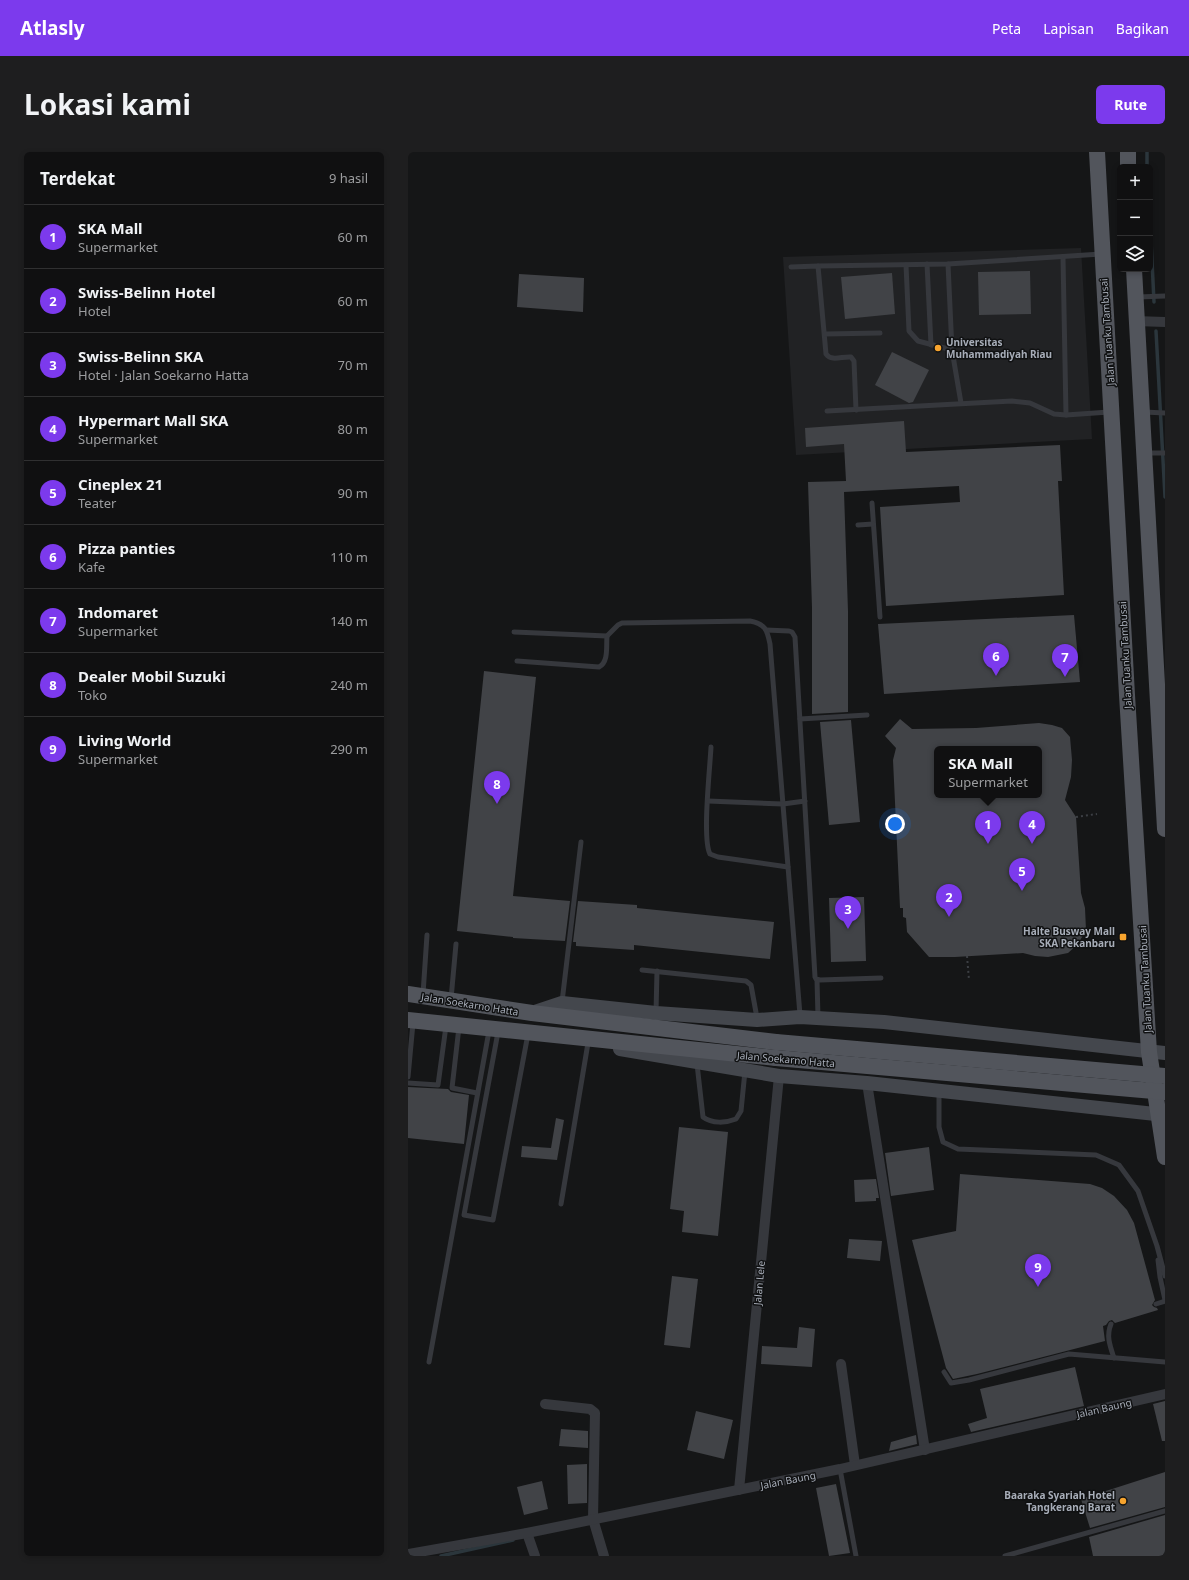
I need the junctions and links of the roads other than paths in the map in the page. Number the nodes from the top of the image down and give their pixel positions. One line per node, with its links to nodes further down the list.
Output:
1 (1098, 152): 4 (main road, Jalan Tuanku Tambusai)
2 (1128, 152): 3 (main road)
3 (1128, 164)
4 (1102, 254): 5 (lane); 23 (main road, Jalan Tuanku Tambusai)
5 (1063, 257): 7 (lane); 26 (lane)
6 (927, 264): 7 (lane); 8 (lane); 18 (lane)
7 (948, 264): 19 (lane)
8 (906, 265): 9 (lane); 18 (lane)
9 (818, 266): 10 (lane); 17 (lane)
10 (791, 267)
11 (1134, 272): 13 (main road)
12 (1165, 296): 13 (lane)
13 (1135, 297): 14 (main road)
14 (1136, 321): 15 (street); 24 (main road)
15 (1165, 322)
16 (880, 333): 17 (lane)
17 (825, 334): 21 (lane)
18 (932, 345): 19 (lane)
19 (952, 350): 20 (lane)
20 (961, 403): 21 (lane); 26 (lane)
21 (856, 410): 22 (lane)
22 (827, 411)
23 (1112, 412): 26 (lane); 65 (main road, Jalan Tuanku Tambusai)
24 (1141, 412): 25 (lane); 27 (main road)
25 (1165, 413)
26 (1066, 415)
27 (1144, 453): 28 (lane); 43 (main road)
28 (1165, 453)
29 (872, 503): 30 (lane)
30 (873, 524): 31 (lane); 32 (lane)
31 (858, 525)
32 (880, 617)
33 (766, 630): 35 (lane); 38 (lane); 42 (lane)
34 (514, 632): 35 (lane)
35 (607, 636): 36 (lane)
36 (517, 661)
37 (867, 715): 38 (lane)
38 (800, 719): 41 (lane)
39 (711, 747): 40 (lane)
40 (708, 801): 42 (lane); 45 (lane)
41 (805, 801): 42 (lane); 51 (lane)
42 (783, 804): 45 (lane)
43 (1165, 829)
44 (581, 842): 54 (lane)
45 (788, 867): 57 (lane)
46 (426, 935): 52 (lane)
47 (456, 944): 53 (lane)
48 (642, 970): 49 (lane)
49 (657, 971): 56 (lane); 60 (lane)
50 (882, 978): 51 (lane)
51 (817, 980): 58 (lane)
52 (415, 995): 53 (main road, Jalan Soekarno Hatta)
53 (451, 1000): 55 (main road, Jalan Soekarno Hatta)
54 (562, 1003): 55 (street, Jalan Soekarno Hatta); 56 (street, Jalan Soekarno Hatta)
55 (532, 1013): 71 (main road, Jalan Soekarno Hatta, bridge)
56 (656, 1013): 60 (street, Jalan Soekarno Hatta)
57 (800, 1017): 58 (street, Jalan Soekarno Hatta); 60 (street, Jalan Soekarno Hatta)
58 (818, 1018): 65 (street, Jalan Soekarno Hatta)
59 (411, 1020): 61 (main road, Jalan Soekarno Hatta); 70 (lane)
60 (757, 1020)
61 (453, 1024): 62 (main road, Jalan Soekarno Hatta); 72 (lane); 76 (lane)
62 (500, 1029): 63 (street); 63 (lane); 75 (main road, Jalan Soekarno Hatta, bridge); 76 (lane)
63 (528, 1033): 64 (street)
64 (588, 1043): 67 (street); 79 (lane)
65 (1149, 1052): 66 (street, Jalan Soekarno Hatta); 71 (main road); 77 (main road, Jalan Tuanku Tambusai)
66 (1165, 1054)
67 (696, 1062): 68 (street); 68 (lane)
68 (745, 1070): 69 (street)
69 (779, 1076): 73 (street); 95 (street, Jalan Lele)
70 (408, 1077)
71 (1165, 1077)
72 (408, 1083)
73 (867, 1083): 74 (street); 92 (street)
74 (939, 1091): 77 (street); 80 (lane)
75 (1165, 1092): 77 (main road)
76 (477, 1093): 86 (lane)
77 (1161, 1115): 78 (main road, Jalan Tuanku Tambusai)
78 (1165, 1157)
79 (562, 1204)
80 (1157, 1246): 81 (lane); 82 (lane)
81 (1165, 1276)
82 (1165, 1300): 83 (lane)
83 (1156, 1304)
84 (1111, 1324): 85 (lane)
85 (1114, 1358): 87 (lane); 89 (lane)
86 (429, 1362)
87 (1165, 1362)
88 (841, 1364): 93 (street)
89 (944, 1372)
90 (1165, 1394): 92 (street, Jalan Baung)
91 (544, 1404): 97 (street)
92 (925, 1450): 93 (street, Jalan Baung)
93 (855, 1465): 94 (street, Jalan Baung)
94 (840, 1470): 95 (street, Jalan Baung); 102 (lane)
95 (739, 1490): 97 (street, Jalan Baung)
96 (1165, 1511): 103 (lane)
97 (592, 1519): 98 (street, Jalan Baung); 101 (street)
98 (528, 1533): 99 (street, Jalan Baung); 100 (street)
99 (408, 1554)
100 (535, 1556)
101 (604, 1556)
102 (856, 1556)
103 (1005, 1556)

